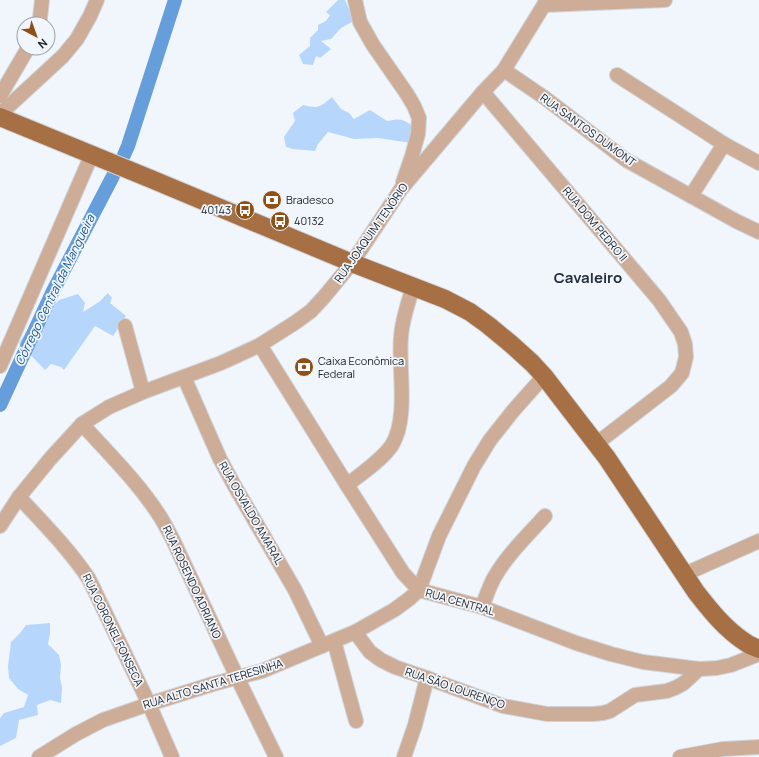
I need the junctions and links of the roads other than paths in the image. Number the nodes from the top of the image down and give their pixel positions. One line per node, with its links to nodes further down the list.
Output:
1 (42, 0): 6 (street)
2 (97, 0): 12 (street)
3 (355, 0): 16 (street)
4 (665, 0): 5 (street)
5 (545, 3): 8 (street, RUA JOAQUIM TENÓRIO)
6 (40, 16)
7 (23, 56): 11 (street)
8 (504, 70): 10 (street, RUA JOAQUIM TENÓRIO); 17 (street, RUA SANTOS DUMONT)
9 (616, 75): 13 (street)
10 (483, 92): 16 (street, RUA JOAQUIM TENÓRIO); 28 (street, RUA DOM PEDRO II)
11 (0, 96)
12 (0, 115): 14 (main road)
13 (724, 144): 15 (street); 17 (street)
14 (92, 154): 19 (main road); 23 (street)
15 (758, 160)
16 (401, 189): 19 (street, RUA JOAQUIM TENÓRIO)
17 (691, 196): 18 (street, RUA SANTOS DUMONT)
18 (759, 232)
19 (352, 263): 20 (main road); 22 (street, RUA JOAQUIM TENÓRIO)
20 (413, 287): 24 (main road); 29 (street)
21 (125, 326): 26 (street)
22 (260, 344): 25 (street, RUA JOAQUIM TENÓRIO); 29 (street, RUA CENTRAL)
23 (0, 366)
24 (544, 376): 28 (main road); 35 (street, RUA ALTO SANTA TERESINHA)
25 (184, 377): 26 (street, RUA JOAQUIM TENÓRIO); 38 (street, RUA OSVALDO AMARAL)
26 (142, 392): 27 (street, RUA JOAQUIM TENÓRIO)
27 (82, 424): 30 (street, RUA JOAQUIM TENÓRIO); 42 (street, RUA ROSENDO ADRIANO)
28 (596, 444): 34 (main road)
29 (347, 485): 35 (street, RUA CENTRAL)
30 (19, 497): 32 (street, RUA JOAQUIM TENÓRIO); 44 (street, RUA CORONEL FONSECA)
31 (545, 516): 36 (street)
32 (0, 526)
33 (759, 541): 34 (street)
34 (685, 574): 39 (main road)
35 (419, 590): 36 (street, RUA CENTRAL); 37 (street, RUA ALTO SANTA TERESINHA)
36 (482, 607): 41 (street, RUA CENTRAL)
37 (355, 632): 38 (street, RUA ALTO SANTA TERESINHA); 43 (street, RUA SÃO LOURENÇO)
38 (328, 644): 42 (street, RUA ALTO SANTA TERESINHA); 45 (street, RUA OSVALDO AMARAL)
39 (759, 649)
40 (759, 654): 41 (street, RUA CENTRAL)
41 (699, 669): 43 (street, RUA SÃO LOURENÇO)
42 (237, 677): 44 (street, RUA ALTO SANTA TERESINHA); 49 (street, RUA ROSENDO ADRIANO)
43 (427, 678): 50 (street)
44 (149, 704): 47 (street, RUA ALTO SANTA TERESINHA); 48 (street, RUA CORONEL FONSECA)
45 (356, 721)
46 (759, 747): 51 (street)
47 (39, 757)
48 (172, 757)
49 (276, 757)
50 (404, 757)
51 (680, 757)

